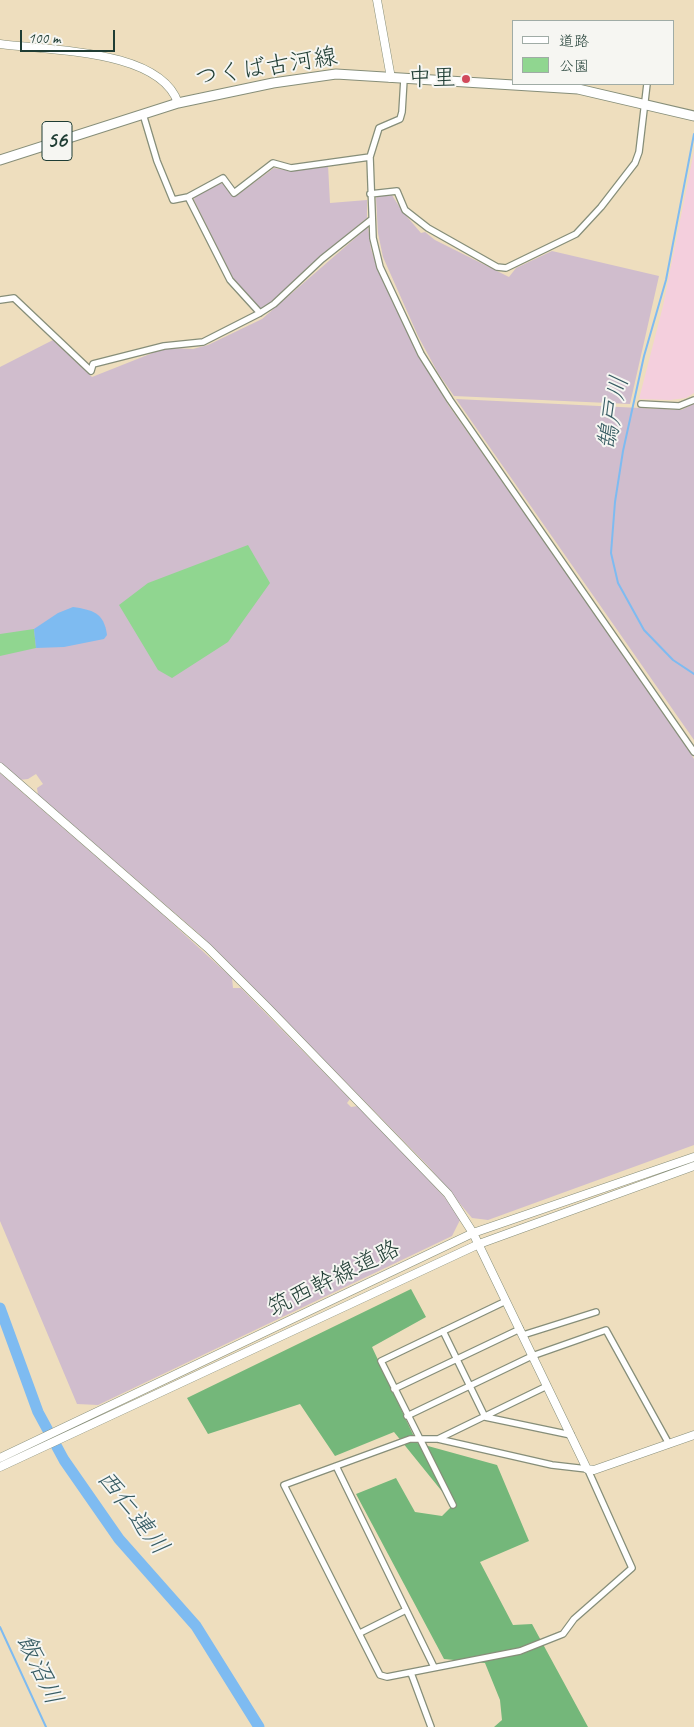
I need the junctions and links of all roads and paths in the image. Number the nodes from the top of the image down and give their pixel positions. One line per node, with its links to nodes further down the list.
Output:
1 (378, 0): 3 (street)
2 (0, 44): 8 (street)
3 (391, 78): 4 (main road, つくば古河線 / 56); 8 (main road, つくば古河線 / 56)
4 (404, 79): 5 (main road, つくば古河線 / 56); 12 (street)
5 (512, 84)
6 (534, 85): 9 (main road, つくば古河線 / 56)
7 (647, 85): 9 (street)
8 (178, 104): 10 (main road, つくば古河線 / 56)
9 (645, 104): 11 (main road, つくば古河線 / 56); 14 (street)
10 (143, 114): 13 (main road, つくば古河線 / 56); 15 (street)
11 (694, 116)
12 (370, 157): 14 (street); 15 (street)
13 (0, 160)
14 (370, 194): 16 (street)
15 (188, 197): 18 (street)
16 (371, 220): 18 (street); 21 (street)
17 (0, 300): 18 (street)
18 (260, 313)
19 (694, 400): 20 (street)
20 (641, 404)
21 (694, 752)
22 (0, 767): 25 (street)
23 (694, 1157): 25 (street, 筑西幹線道路)
24 (694, 1166): 26 (street, 筑西幹線道路)
25 (473, 1233): 26 (street); 38 (street, 筑西幹線道路)
26 (479, 1244): 27 (street); 38 (street, 筑西幹線道路)
27 (506, 1301): 29 (street); 30 (street)
28 (596, 1312): 30 (street)
29 (443, 1331): 32 (street); 35 (street)
30 (521, 1332): 31 (street); 32 (street)
31 (532, 1356): 33 (street); 34 (street); 44 (street)
32 (457, 1359): 34 (street); 35 (street)
33 (547, 1386): 37 (street); 39 (street)
34 (470, 1388): 36 (street); 37 (street)
35 (394, 1389): 36 (street)
36 (407, 1416): 41 (street)
37 (485, 1417): 39 (street); 42 (street)
38 (68, 1432): 43 (street, 筑西幹線道路)
39 (570, 1435): 48 (street)
40 (694, 1435): 44 (street)
41 (418, 1438): 42 (street); 46 (street); 49 (street)
42 (438, 1439): 48 (street)
43 (45, 1443): 45 (street, 筑西幹線道路); 47 (street, 筑西幹線道路)
44 (669, 1444): 48 (street)
45 (0, 1458)
46 (336, 1466): 50 (street); 51 (street)
47 (0, 1467)
48 (588, 1469): 52 (street)
49 (453, 1505)
50 (406, 1610): 51 (street); 52 (street)
51 (360, 1633): 53 (street)
52 (434, 1666): 53 (street)
53 (411, 1673): 54 (street)
54 (431, 1727)

